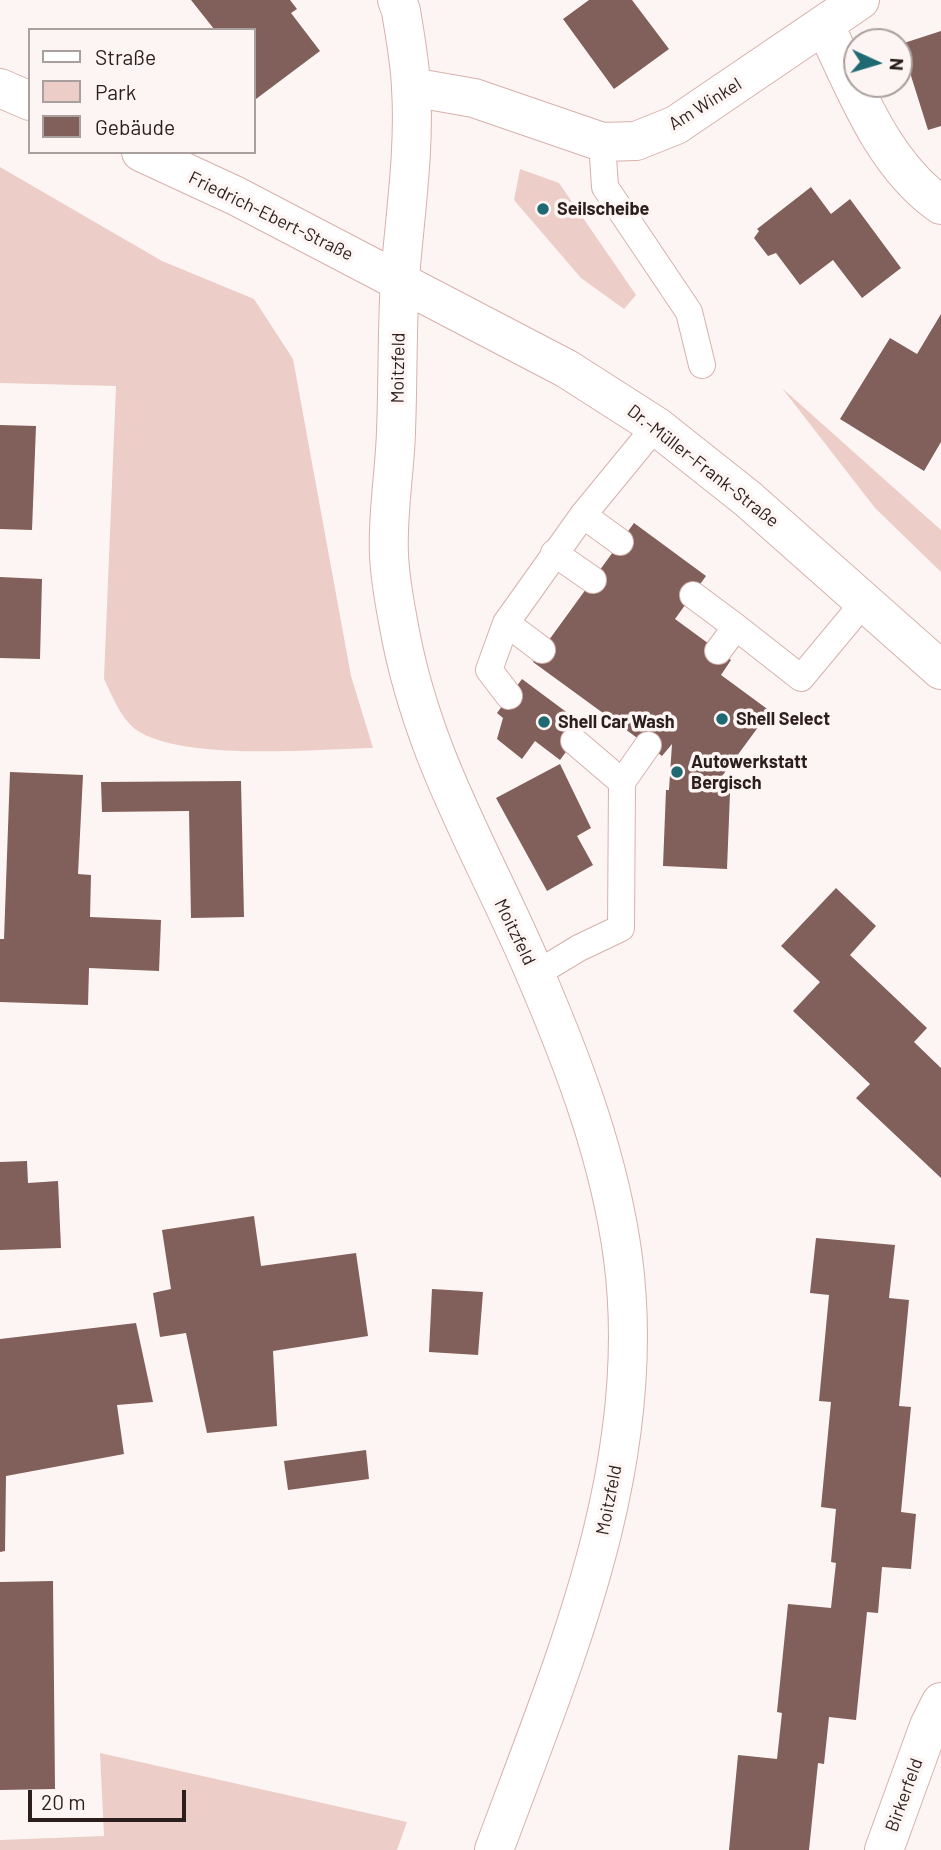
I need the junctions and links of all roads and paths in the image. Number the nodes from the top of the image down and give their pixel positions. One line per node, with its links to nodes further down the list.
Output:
1 (397, 0): 4 (street, Moitzfeld)
2 (860, 0): 3 (street, Am Winkel)
3 (825, 26): 7 (street, Am Winkel); 9 (street)
4 (411, 87): 7 (street, Am Winkel); 10 (street, Moitzfeld)
5 (0, 88): 6 (street)
6 (28, 100)
7 (602, 142): 11 (lane)
8 (145, 154): 10 (street, Friedrich-Ebert-Straße)
9 (941, 205)
10 (400, 281): 12 (street, Dr.-Müller-Frank-Straße); 28 (street, Moitzfeld)
11 (702, 365)
12 (656, 426): 13 (lane); 18 (street, Dr.-Müller-Frank-Straße)
13 (583, 515): 14 (lane); 15 (lane)
14 (620, 542)
15 (554, 553): 16 (lane); 19 (lane)
16 (593, 580)
17 (692, 595): 20 (lane)
18 (865, 601): 20 (lane); 23 (street, Dr.-Müller-Frank-Straße)
19 (506, 623): 21 (lane); 24 (lane)
20 (736, 627): 22 (lane)
21 (542, 650)
22 (718, 651)
23 (941, 670)
24 (509, 696)
25 (648, 745): 27 (lane)
26 (583, 748): 27 (lane)
27 (622, 782): 28 (lane)
28 (536, 974): 30 (street, Moitzfeld)
29 (941, 1702): 31 (street, Birkerfeld)
30 (494, 1850)
31 (884, 1850)

